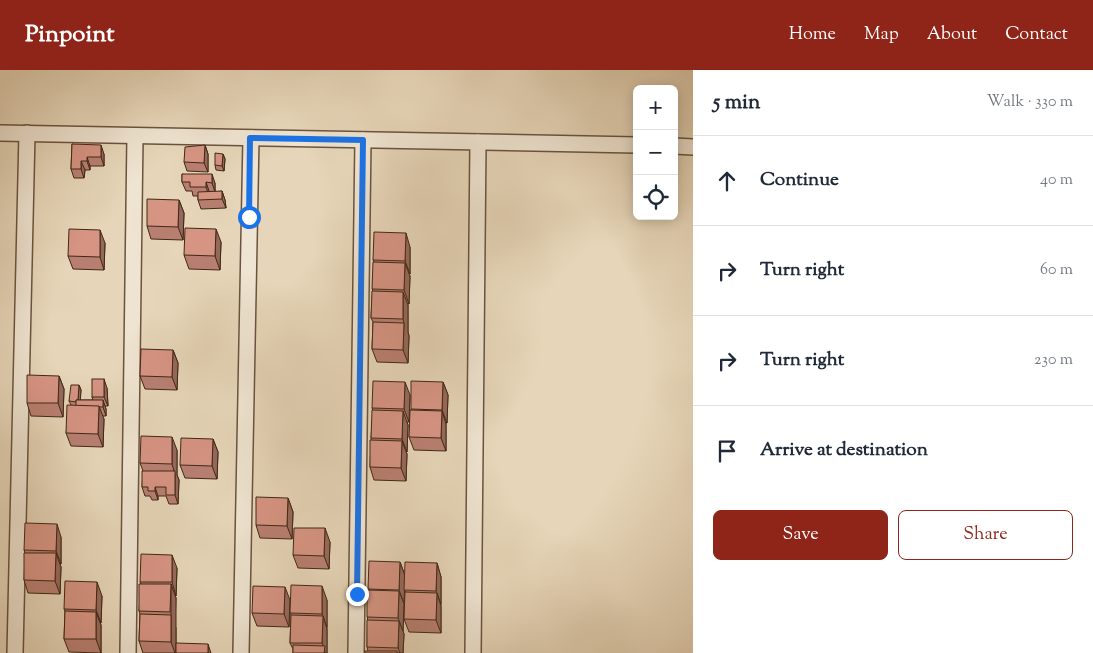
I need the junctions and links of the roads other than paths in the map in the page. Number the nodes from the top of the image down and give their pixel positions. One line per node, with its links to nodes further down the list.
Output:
1 (0, 133): 2 (street)
2 (26, 134): 3 (street); 10 (street)
3 (135, 136): 4 (street); 11 (street)
4 (250, 138): 5 (street); 12 (street)
5 (363, 140): 6 (street); 13 (street)
6 (478, 142): 7 (street); 14 (street)
7 (633, 145)
8 (678, 146): 9 (street)
9 (693, 146)
10 (15, 653)
11 (128, 653)
12 (242, 653)
13 (356, 653)
14 (473, 653)

